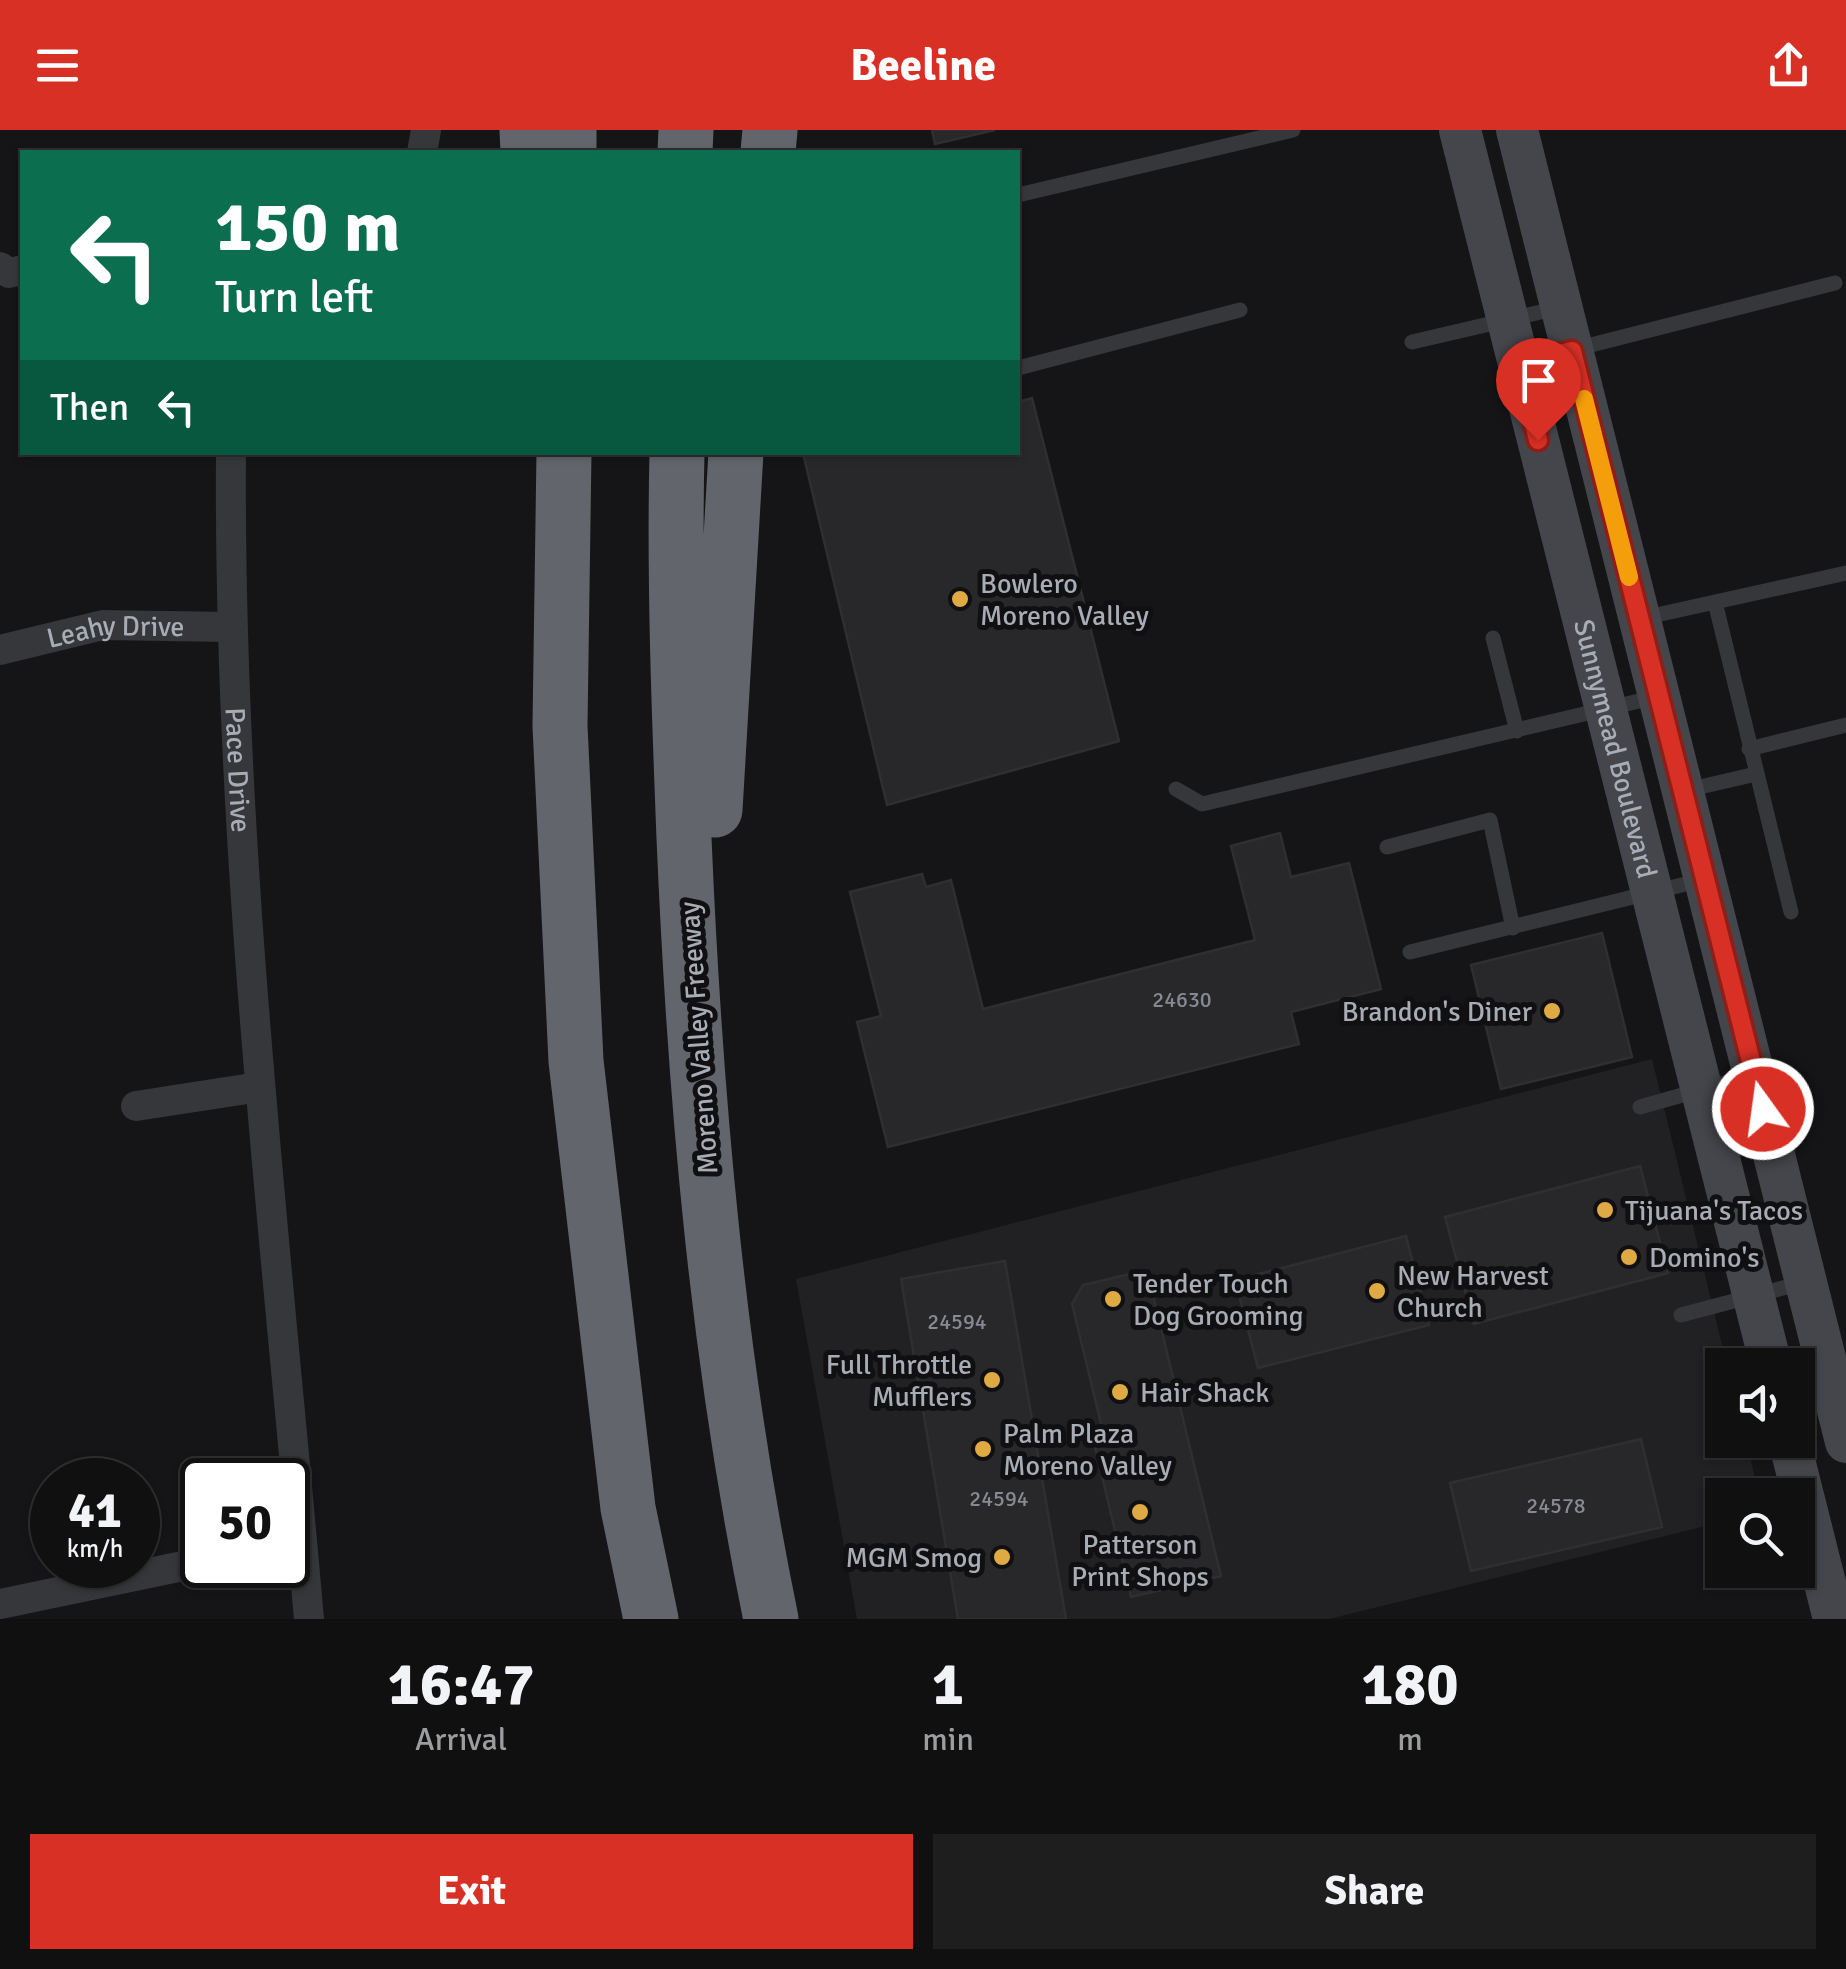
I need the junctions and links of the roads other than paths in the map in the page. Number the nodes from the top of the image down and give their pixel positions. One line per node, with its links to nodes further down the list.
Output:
1 (1292, 130): 4 (lane)
2 (1460, 130): 8 (main road, Sunnymead Boulevard)
3 (1517, 130): 6 (main road, Sunnymead Boulevard)
4 (1020, 195)
5 (1835, 283): 10 (lane)
6 (1562, 307): 8 (lane); 10 (main road, Sunnymead Boulevard)
7 (1240, 310): 12 (lane)
8 (1509, 322): 9 (lane); 11 (main road, Sunnymead Boulevard)
9 (1412, 342)
10 (1572, 351): 11 (lane); 20 (main road, Sunnymead Boulevard)
11 (1519, 364): 25 (main road, Sunnymead Boulevard)
12 (1020, 367)
13 (231, 455): 21 (street, Pace Drive)
14 (544, 455): 27 (highway)
15 (564, 455): 27 (highway)
16 (677, 455): 44 (highway, Moreno Valley Freeway)
17 (736, 455): 44 (highway)
18 (1846, 573): 19 (lane)
19 (1715, 602): 20 (lane); 29 (lane)
20 (1640, 619): 24 (main road, Sunnymead Boulevard)
21 (230, 627): 23 (street, Leahy Drive); 40 (street, Pace Drive)
22 (1492, 638): 28 (lane)
23 (0, 650)
24 (1660, 696): 25 (lane); 32 (main road, Sunnymead Boulevard)
25 (1606, 711): 28 (lane); 35 (main road, Sunnymead Boulevard)
26 (1846, 725): 29 (lane)
27 (560, 726): 56 (highway)
28 (1517, 731): 31 (lane)
29 (1749, 750): 30 (lane)
30 (1756, 774): 32 (lane); 36 (lane)
31 (1176, 789)
32 (1683, 791): 34 (main road, Sunnymead Boulevard)
33 (1387, 847): 37 (lane)
34 (1705, 879): 35 (lane); 39 (main road, Sunnymead Boulevard)
35 (1653, 894): 37 (lane); 41 (main road, Sunnymead Boulevard)
36 (1791, 912)
37 (1513, 928): 38 (lane)
38 (1410, 952)
39 (1754, 1075): 41 (lane); 45 (main road, Sunnymead Boulevard)
40 (259, 1088): 42 (street); 50 (street, Pace Drive)
41 (1702, 1090): 43 (lane); 46 (main road, Sunnymead Boulevard)
42 (136, 1106)
43 (1640, 1107)
44 (714, 1233): 57 (highway, Moreno Valley Freeway)
45 (1806, 1282): 46 (lane); 49 (main road, Sunnymead Boulevard)
46 (1754, 1297): 47 (lane); 48 (main road, Sunnymead Boulevard)
47 (1681, 1315)
48 (1767, 1348)
49 (1846, 1442)
50 (288, 1458)
51 (1794, 1458): 58 (main road)
52 (180, 1567): 54 (street)
53 (303, 1588): 55 (street, Pace Drive)
54 (0, 1604)
55 (309, 1619)
56 (651, 1619)
57 (771, 1619)
58 (1834, 1619)

